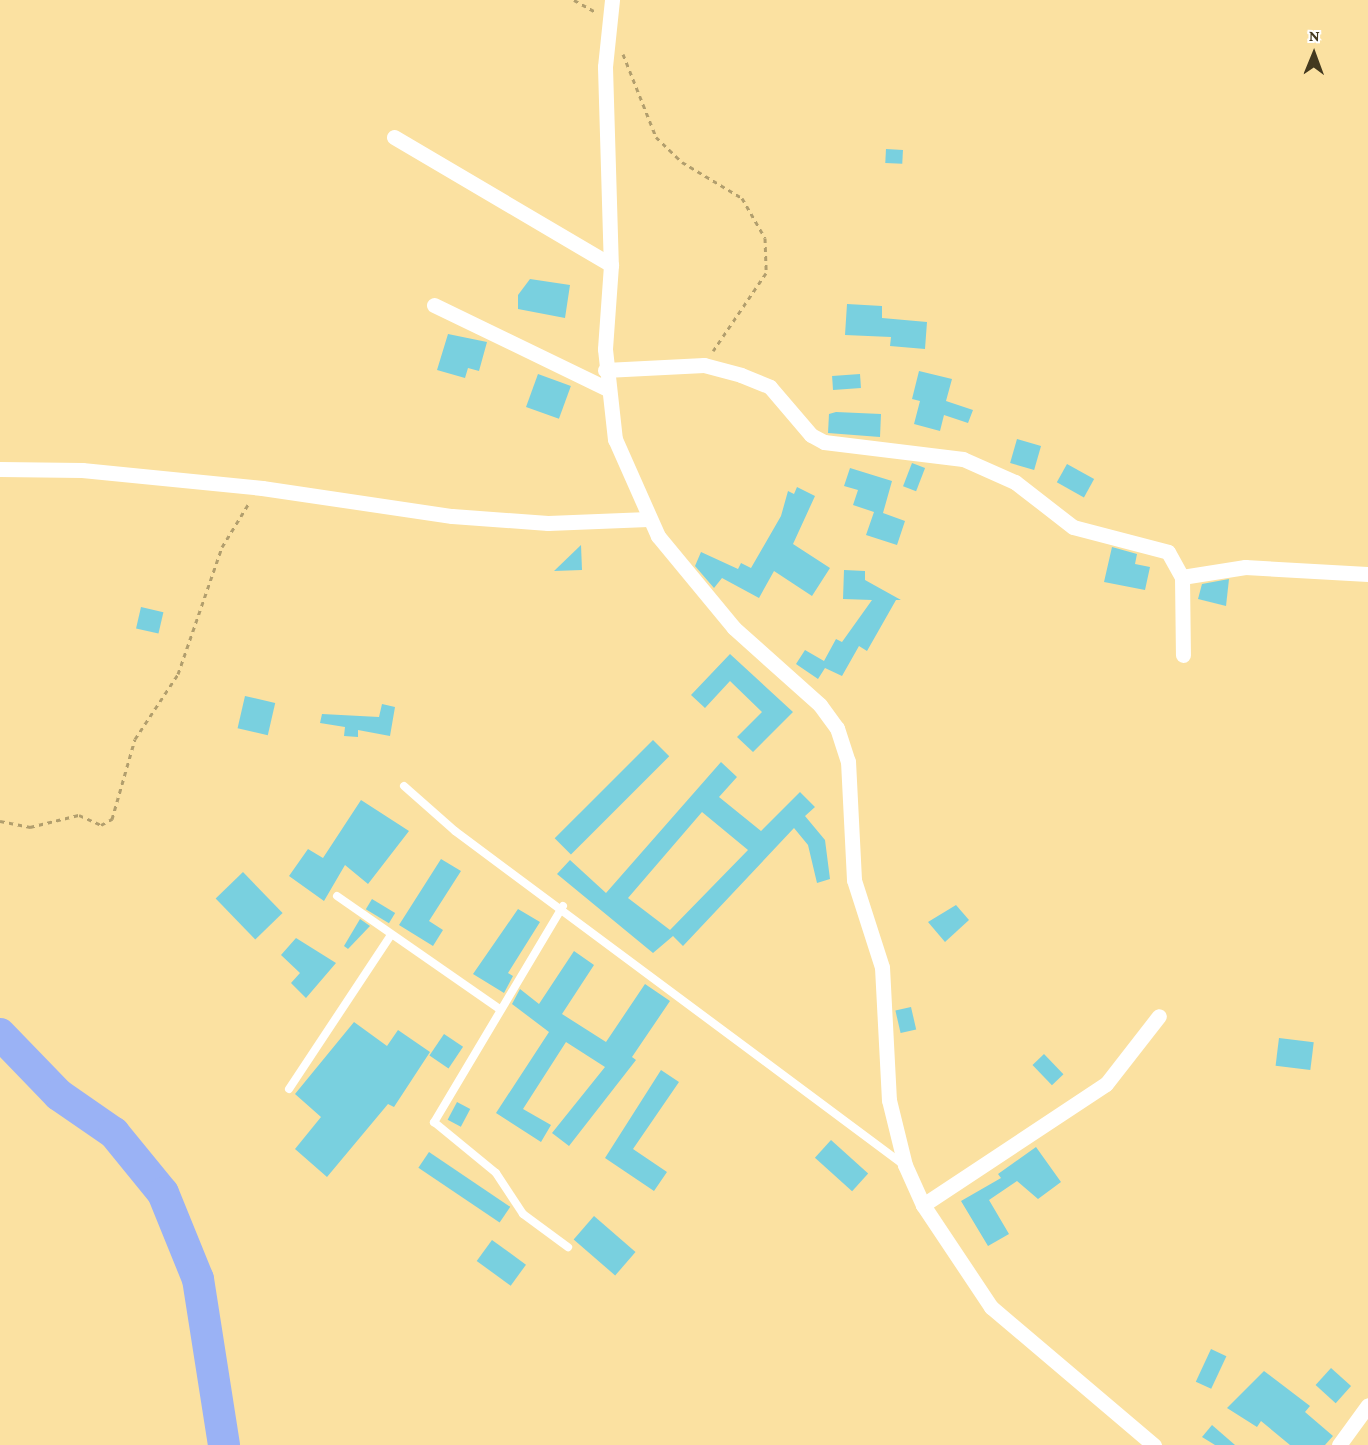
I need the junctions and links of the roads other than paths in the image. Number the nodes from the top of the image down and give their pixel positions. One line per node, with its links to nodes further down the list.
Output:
1 (612, 0): 3 (street)
2 (394, 137): 3 (street)
3 (611, 265): 5 (street)
4 (434, 305): 6 (street)
5 (605, 370): 6 (street); 10 (street)
6 (606, 388): 8 (street)
7 (0, 469): 8 (street)
8 (648, 519): 19 (street)
9 (1368, 574): 10 (street)
10 (1182, 577): 11 (street)
11 (1183, 654)
12 (404, 786): 14 (lane)
13 (337, 896): 15 (lane)
14 (563, 906): 16 (lane); 19 (lane)
15 (391, 935): 16 (lane); 18 (lane)
16 (498, 1008): 21 (lane)
17 (1160, 1016): 20 (street)
18 (290, 1089)
19 (905, 1166): 20 (street)
20 (923, 1205): 23 (street)
21 (568, 1247)
22 (1368, 1405): 24 (street)
23 (1155, 1445)
24 (1339, 1445)

